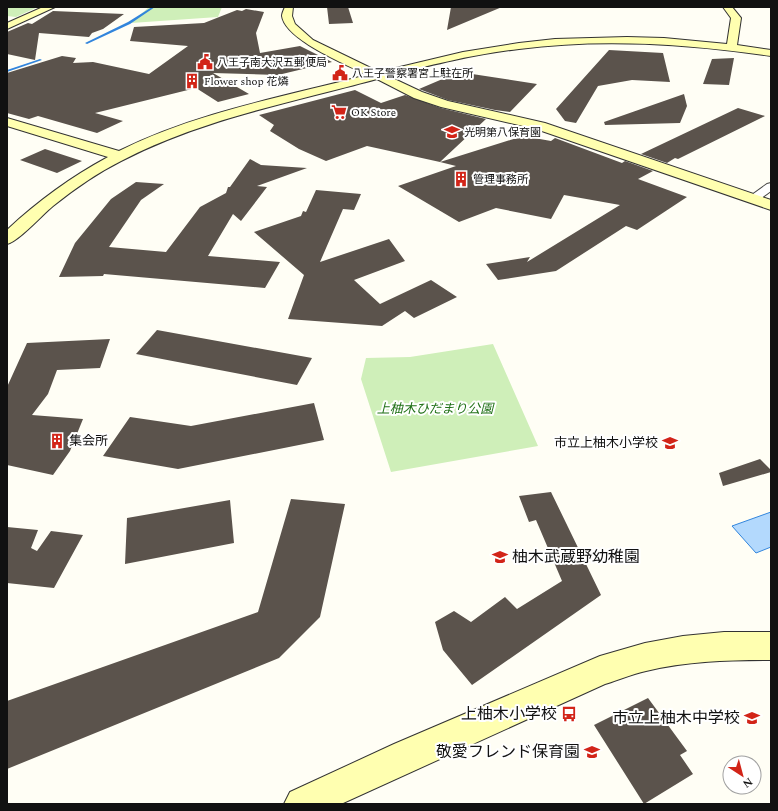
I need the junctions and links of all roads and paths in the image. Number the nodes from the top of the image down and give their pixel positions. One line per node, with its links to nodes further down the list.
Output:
1 (51, 7): 4 (street)
2 (288, 7): 7 (street)
3 (727, 7): 5 (street)
4 (7, 26)
5 (732, 48): 6 (street); 7 (street)
6 (771, 53)
7 (378, 76): 9 (street); 11 (street)
8 (7, 122): 9 (street)
9 (121, 156): 13 (street)
10 (771, 186): 11 (street)
11 (753, 199): 12 (street)
12 (771, 206)
13 (7, 240)
14 (771, 646): 15 (street)
15 (302, 804)

